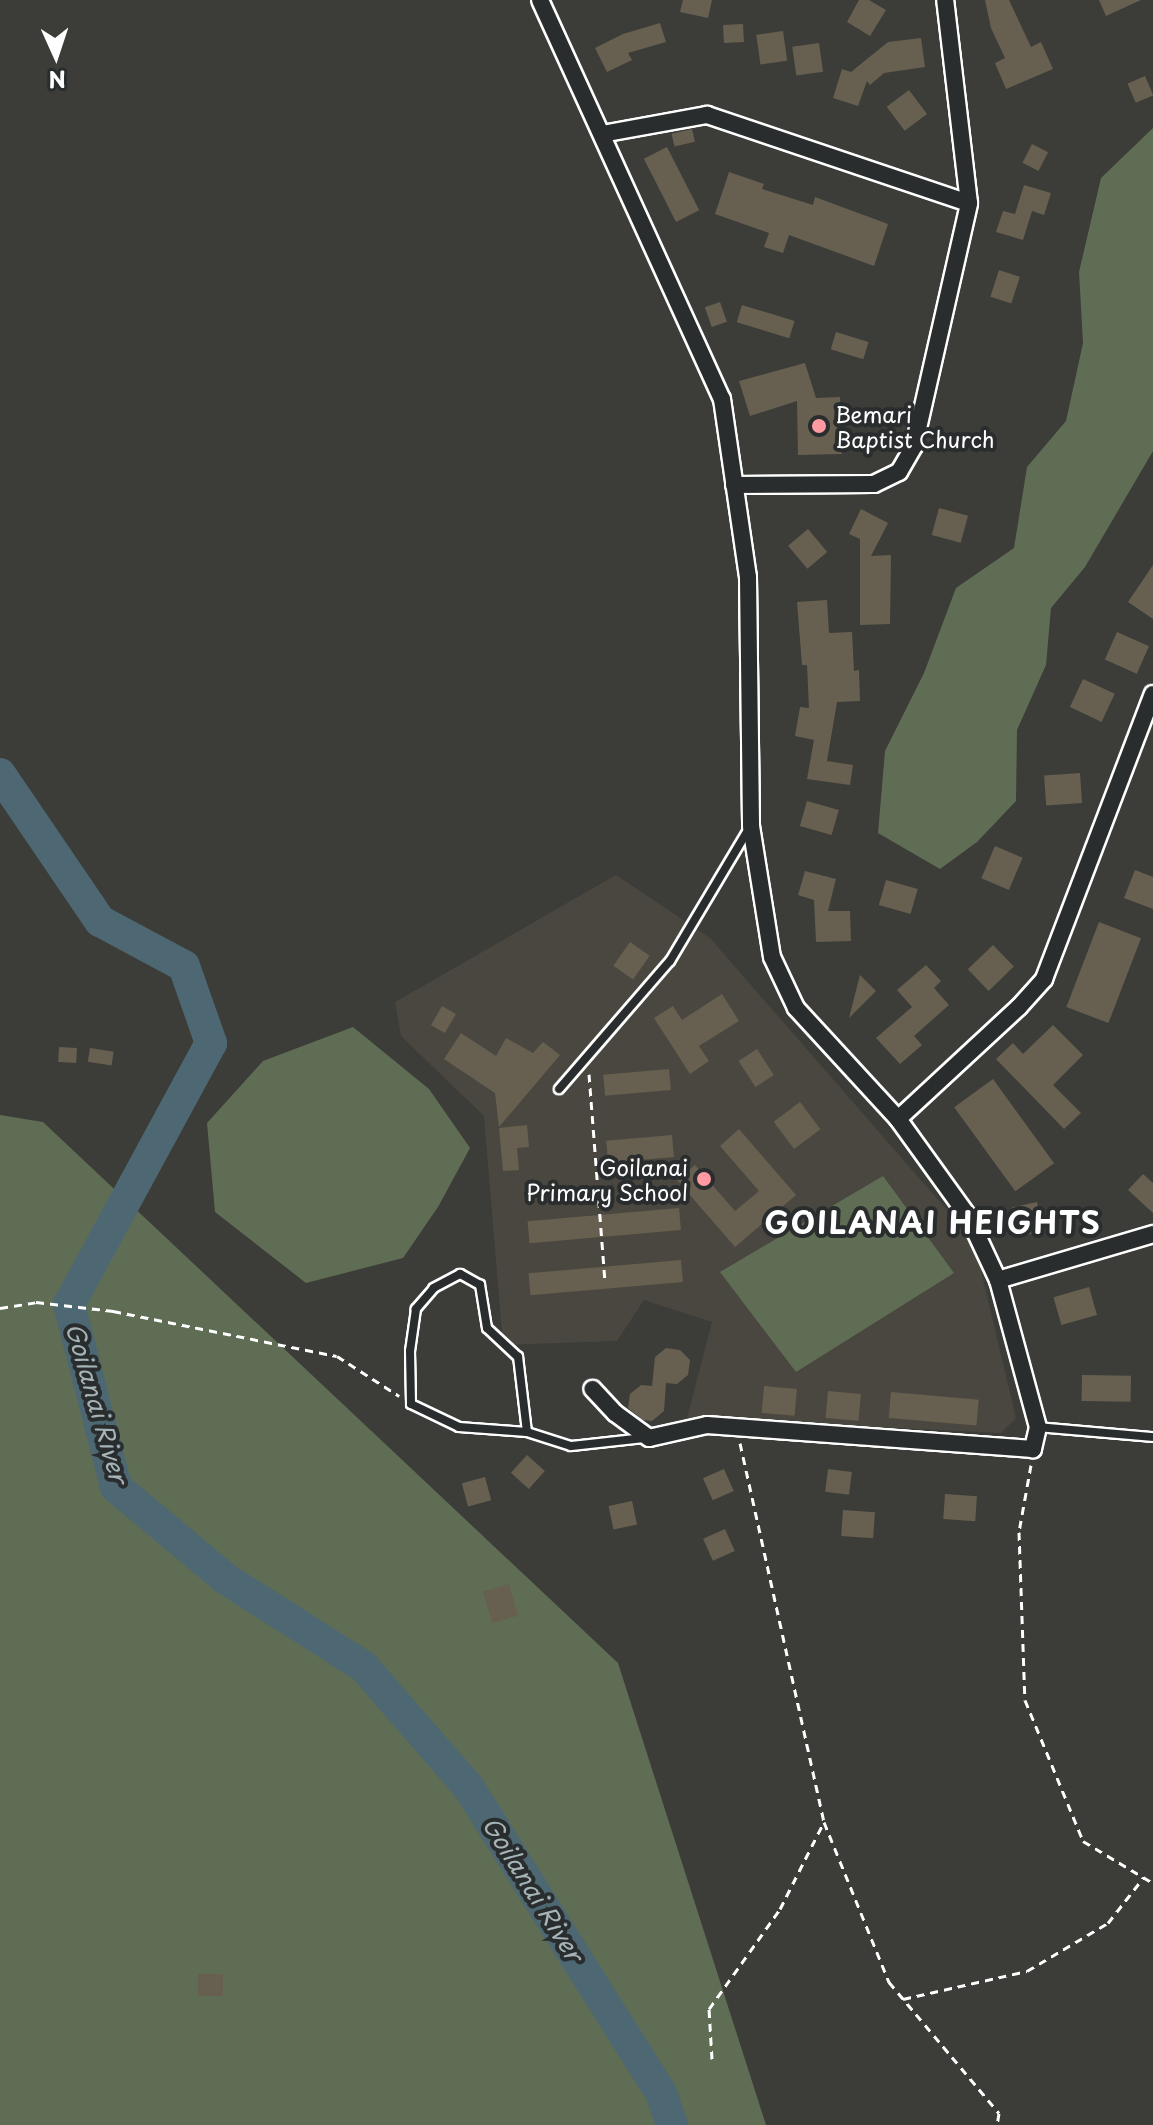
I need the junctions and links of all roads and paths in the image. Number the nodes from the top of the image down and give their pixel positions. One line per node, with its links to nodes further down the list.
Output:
1 (540, 0): 3 (street)
2 (945, 0): 4 (street)
3 (602, 134): 4 (street); 5 (street)
4 (969, 203): 5 (street)
5 (734, 485): 7 (street)
6 (1153, 694): 10 (street)
7 (751, 826): 8 (lane); 10 (street)
8 (587, 1056): 9 (lane); 13 (path)
9 (559, 1089)
10 (898, 1119): 12 (street)
11 (1153, 1234): 12 (street)
12 (998, 1280): 18 (street)
13 (605, 1282)
14 (0, 1308): 16 (path)
15 (593, 1389): 21 (street)
16 (411, 1404): 19 (lane); 19 (lane)
17 (737, 1427): 21 (street); 22 (street); 23 (path)
18 (1038, 1427): 20 (lane); 22 (street)
19 (527, 1432): 21 (lane)
20 (1153, 1437)
21 (649, 1438)
22 (1033, 1449): 24 (path)
23 (824, 1822): 26 (path); 27 (path)
24 (1144, 1877): 25 (path); 26 (path)
25 (1153, 1883)
26 (903, 1999): 28 (path)
27 (712, 2059)
28 (997, 2125)

